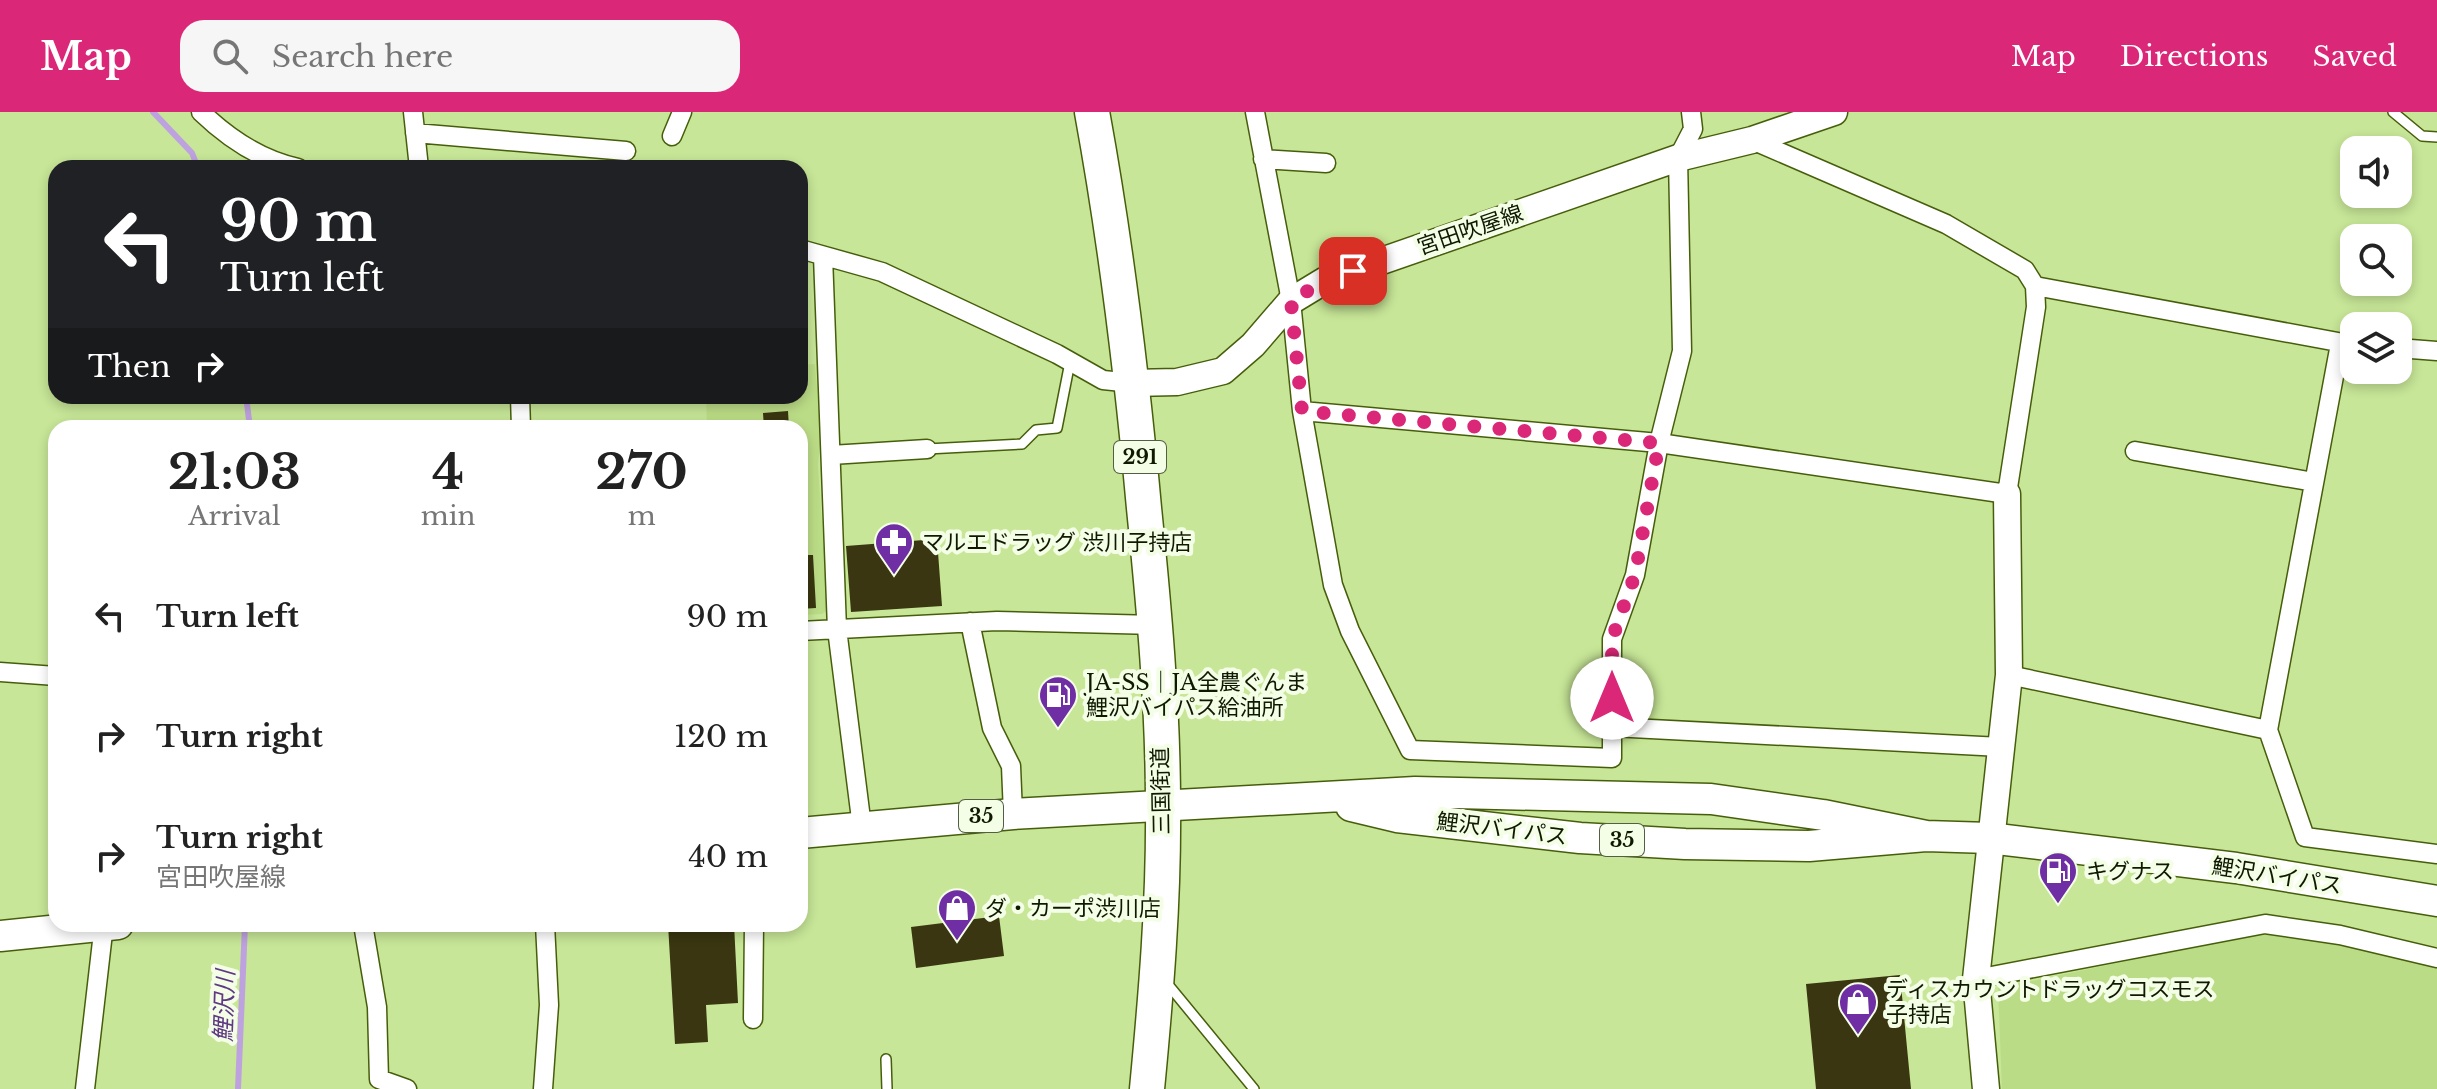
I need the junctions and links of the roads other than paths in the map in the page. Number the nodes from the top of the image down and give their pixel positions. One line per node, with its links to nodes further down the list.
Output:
1 (201, 112): 16 (street)
2 (413, 112): 9 (street)
3 (682, 112): 10 (street)
4 (1092, 112): 28 (highway, 三国街道 / 291)
5 (1255, 112): 15 (street)
6 (1691, 112): 14 (street)
7 (1834, 112): 12 (main road, 宮田吹屋線)
8 (2393, 112): 11 (lane)
9 (415, 133): 13 (street); 17 (street)
10 (672, 136)
11 (2437, 137)
12 (1752, 140): 14 (main road, 宮田吹屋線); 21 (street)
13 (626, 151)
14 (1678, 158): 22 (main road, 宮田吹屋線); 30 (street)
15 (1263, 159): 18 (street); 22 (street)
16 (275, 160)
17 (418, 160)
18 (1326, 163)
19 (808, 251): 20 (street)
20 (823, 256): 26 (street); 33 (street)
21 (2035, 286): 23 (street); 35 (street)
22 (1291, 301): 28 (main road, 宮田吹屋線); 29 (street)
23 (2340, 344)
24 (2412, 349): 25 (street)
25 (2437, 351)
26 (1070, 362): 28 (street); 31 (lane)
27 (2340, 374): 34 (street)
28 (1132, 383): 37 (highway, 三国街道 / 291)
29 (1302, 411): 30 (street); 43 (street)
30 (1659, 443): 35 (street); 43 (street)
31 (927, 449): 33 (street)
32 (2135, 451): 34 (street)
33 (831, 455): 38 (street)
34 (2314, 482): 44 (street)
35 (2007, 494): 42 (main road)
36 (970, 622): 37 (street); 38 (street); 48 (street)
37 (1156, 625): 47 (highway, 三国街道 / 291)
38 (837, 629): 39 (street); 49 (street)
39 (808, 631)
40 (0, 672): 41 (street)
41 (48, 675)
42 (2009, 675): 44 (street); 45 (main road)
43 (1612, 727): 45 (street)
44 (2268, 730): 53 (street)
45 (2001, 747): 52 (main road)
46 (1320, 799): 47 (main road, 鯉沢バイパス / 35); 51 (main road, 鯉沢バイパス / 35); 51 (main road, 鯉沢バイパス / 35)
47 (1163, 805): 48 (main road, 鯉沢バイパス / 35); 62 (highway, 三国街道 / 291)
48 (1013, 814): 49 (main road, 鯉沢バイパス / 35)
49 (862, 827): 50 (main road, 鯉沢バイパス / 35)
50 (808, 832)
51 (1926, 836): 52 (main road, 鯉沢バイパス / 35)
52 (1989, 838): 54 (main road, 鯉沢バイパス / 35); 63 (main road)
53 (2437, 854)
54 (2437, 901)
55 (48, 931): 60 (main road)
56 (107, 932): 66 (street)
57 (364, 932): 67 (street)
58 (545, 932): 68 (street)
59 (754, 932): 64 (street)
60 (0, 936)
61 (2437, 958): 63 (street)
62 (1158, 973): 70 (highway, 三国街道 / 291); 71 (lane)
63 (1976, 979): 72 (main road)
64 (753, 1019)
65 (886, 1059): 69 (lane)
66 (85, 1089)
67 (407, 1089)
68 (543, 1089)
69 (887, 1089)
70 (1147, 1089)
71 (1254, 1089)
72 (1986, 1089)

